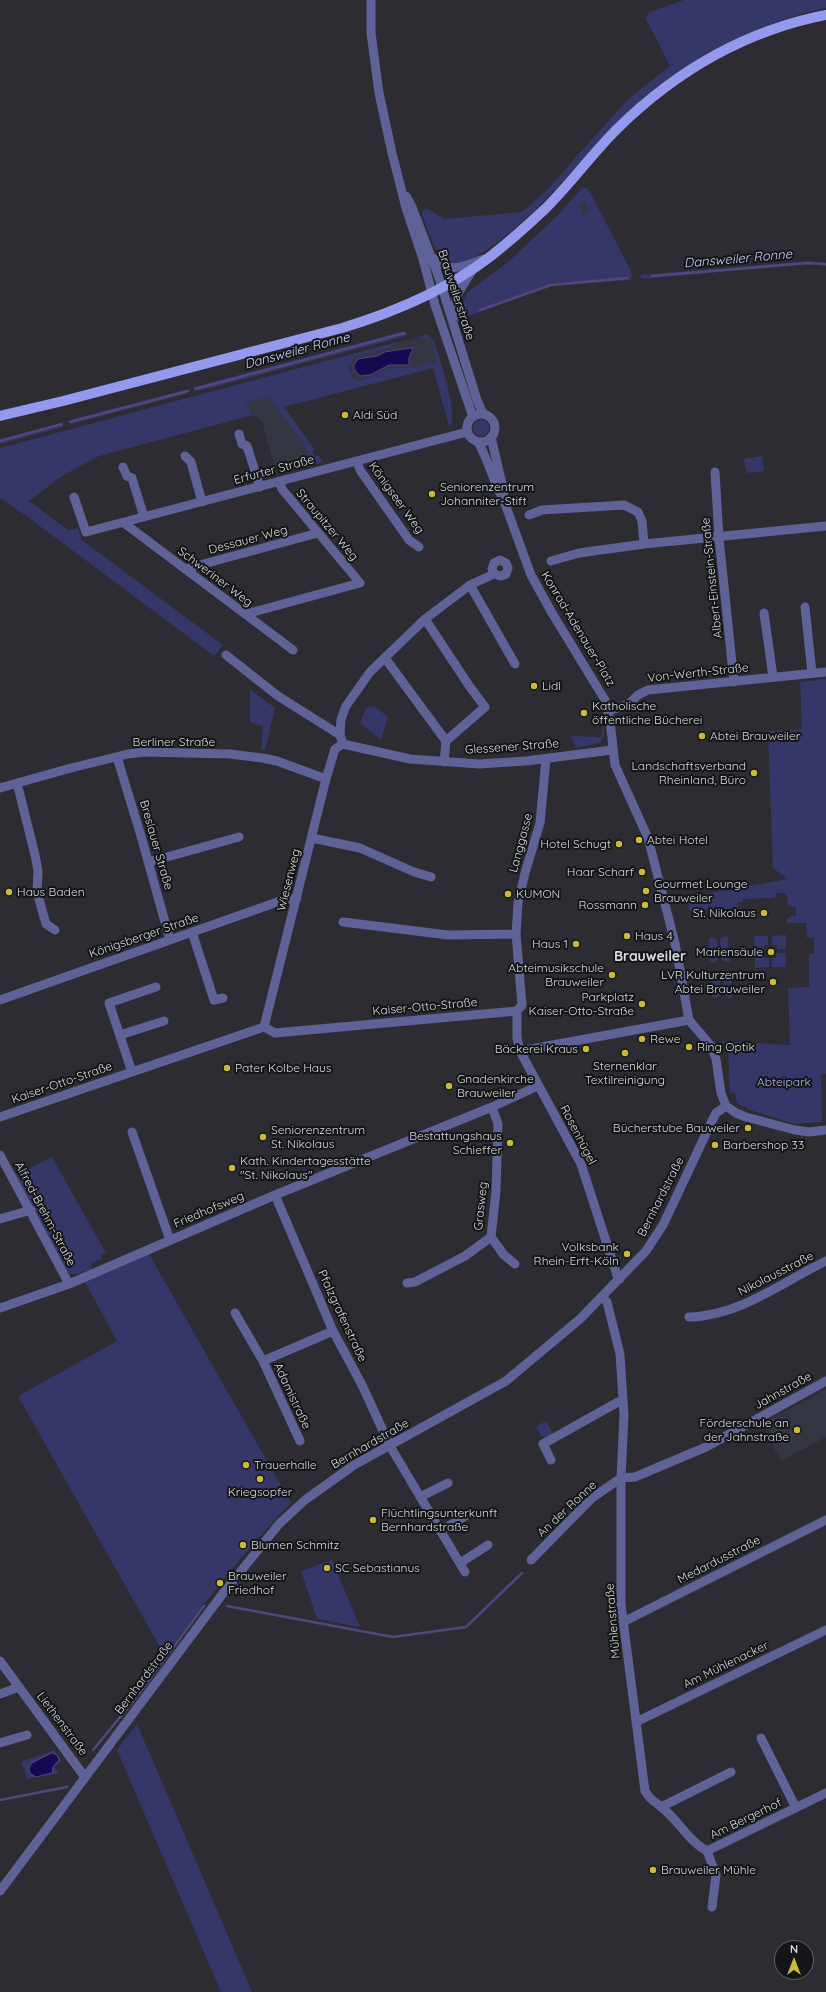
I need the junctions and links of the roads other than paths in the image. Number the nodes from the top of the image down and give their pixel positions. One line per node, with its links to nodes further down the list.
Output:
1 (371, 0): 3 (street, Brauweilerstraße)
2 (826, 15): 4 (main road)
3 (401, 186): 5 (street, Brauweilerstraße); 8 (street, Brauweilerstraße)
4 (490, 256): 5 (street); 6 (main road)
5 (432, 257): 7 (street, Brauweilerstraße)
6 (473, 269): 7 (main road); 9 (street)
7 (442, 288): 8 (main road); 9 (street, Brauweilerstraße)
8 (432, 293): 11 (main road); 12 (street, Brauweilerstraße)
9 (453, 324): 10 (street, Brauweilerstraße)
10 (483, 414): 12 (street); 15 (street)
11 (0, 416)
12 (473, 417): 13 (street)
13 (468, 432): 16 (street); 18 (street, Erfurter Straße)
14 (239, 434): 22 (street)
15 (491, 437): 16 (street); 24 (street, Konrad-Adenauer-Platz)
16 (478, 442): 24 (street, Konrad-Adenauer-Platz)
17 (185, 456): 25 (street)
18 (357, 461): 21 (street, Erfurter Straße); 33 (street, Königseer Weg)
19 (123, 468): 27 (street)
20 (715, 472): 31 (street, Albert-Einstein-Straße)
21 (279, 481): 22 (street, Erfurter Straße); 30 (street, Straupitzer Weg)
22 (260, 486): 25 (street, Erfurter Straße)
23 (74, 497): 28 (street, Erfurter Straße)
24 (504, 501): 50 (street, Konrad-Adenauer-Platz)
25 (202, 502): 27 (street, Erfurter Straße)
26 (529, 515): 32 (street)
27 (144, 517): 28 (street, Erfurter Straße)
28 (124, 522): 35 (street, Schweriner Weg)
29 (826, 526): 31 (street)
30 (318, 533): 35 (street, Dessauer Weg); 39 (street, Straupitzer Weg)
31 (719, 538): 32 (street); 49 (street, Albert-Einstein-Straße)
32 (644, 544): 34 (street)
33 (419, 547)
34 (551, 561)
35 (185, 569): 39 (street, Schweriner Weg)
36 (494, 574): 37 (street)
37 (470, 585): 41 (street); 45 (street)
38 (805, 607): 47 (street)
39 (246, 614): 42 (street, Schweriner Weg)
40 (764, 614): 48 (street)
41 (425, 619): 44 (street); 52 (street)
42 (293, 650)
43 (226, 655): 51 (street, Glessener Straße)
44 (385, 658): 51 (street); 52 (street)
45 (515, 664)
46 (826, 672): 47 (street, Von-Werth-Straße)
47 (812, 673): 48 (street, Von-Werth-Straße)
48 (773, 677): 49 (street, Von-Werth-Straße)
49 (734, 682): 50 (street, Von-Werth-Straße)
50 (608, 711): 53 (street, Konrad-Adenauer-Platz)
51 (342, 739): 56 (street, Glessener Straße); 57 (street, Wiesenweg)
52 (446, 741): 56 (street)
53 (612, 750): 55 (street, Glessener Straße); 74 (street, Konrad-Adenauer-Platz)
54 (117, 757): 57 (street, Berliner Straße); 58 (street, Berliner Straße); 62 (street, Breslauer Straße)
55 (546, 759): 56 (street, Glessener Straße); 68 (street, Langgasse)
56 (444, 762)
57 (326, 779): 61 (street, Wiesenweg)
58 (17, 783): 59 (street, Berliner Straße); 66 (street)
59 (0, 788)
60 (239, 837): 62 (street)
61 (312, 838): 63 (street); 64 (street, Wiesenweg)
62 (149, 862): 69 (street, Breslauer Straße)
63 (430, 877)
64 (297, 898): 67 (street, Königsberger Straße); 76 (street, Wiesenweg)
65 (342, 922): 68 (street)
66 (55, 930)
67 (192, 932): 69 (street, Königsberger Straße); 71 (street)
68 (516, 934): 73 (street, Langgasse)
69 (170, 940): 72 (street, Königsberger Straße)
70 (156, 987): 77 (street, Kaiser-Otto-Straße)
71 (223, 998)
72 (0, 1000)
73 (517, 1011): 76 (street, Kaiser-Otto-Straße); 78 (street)
74 (689, 1020): 78 (street); 82 (street)
75 (164, 1021): 77 (street)
76 (264, 1027): 79 (street, Kaiser-Otto-Straße)
77 (120, 1036): 79 (street, Kaiser-Otto-Straße)
78 (520, 1051): 80 (street, Rosenhügel)
79 (132, 1072): 83 (street, Kaiser-Otto-Straße)
80 (538, 1086): 81 (street, Friedhofsweg); 94 (street, Rosenhügel)
81 (492, 1106): 87 (street, Friedhofsweg); 90 (street, Grasweg)
82 (726, 1106): 84 (street); 94 (street, Bernhardstraße)
83 (0, 1117)
84 (826, 1130)
85 (132, 1132): 91 (street)
86 (0, 1155): 88 (street, Alfred-Brehm-Straße)
87 (275, 1195): 91 (street, Friedhofsweg); 101 (street, Pfalzgrafenstraße)
88 (31, 1210): 89 (street); 96 (street, Alfred-Brehm-Straße)
89 (0, 1219)
90 (490, 1237): 93 (street); 95 (street, Grasweg)
91 (170, 1240): 96 (street, Friedhofsweg)
92 (826, 1261): 100 (street, Nikolausstraße)
93 (515, 1264)
94 (620, 1279): 97 (street, Bernhardstraße)
95 (407, 1283)
96 (69, 1284): 98 (street, Friedhofsweg)
97 (603, 1297): 104 (street, Mühlenstraße); 106 (street, Bernhardstraße)
98 (0, 1308)
99 (235, 1313): 102 (street, Adamistraße)
100 (689, 1318)
101 (333, 1331): 102 (street, Adamistraße); 106 (street, Pfalzgrafenstraße)
102 (263, 1360): 105 (street, Adamistraße)
103 (826, 1381): 108 (street, Jahnstraße)
104 (623, 1401): 107 (street); 108 (street, Mühlenstraße)
105 (300, 1442)
106 (390, 1446): 110 (street, Pfalzgrafenstraße); 128 (street, Bernhardstraße)
107 (551, 1460)
108 (621, 1478): 115 (street, An der Ronne); 118 (street, Mühlenstraße)
109 (448, 1483): 110 (street)
110 (420, 1497): 113 (street, Pfalzgrafenstraße)
111 (467, 1515): 113 (street)
112 (826, 1520): 118 (street, Medardusstraße)
113 (440, 1531): 116 (street, Pfalzgrafenstraße)
114 (488, 1545): 116 (street)
115 (531, 1560)
116 (460, 1563): 117 (street, Pfalzgrafenstraße)
117 (466, 1572)
118 (623, 1622): 123 (street, Mühlenstraße)
119 (826, 1630): 123 (street, Am Mühlenacker)
120 (0, 1661): 121 (street, Liethenstraße)
121 (19, 1687): 122 (street); 128 (street, Liethenstraße)
122 (0, 1694)
123 (636, 1722): 130 (street, Mühlenstraße)
124 (27, 1735): 126 (street)
125 (761, 1738): 131 (street, Am Bergerhof)
126 (0, 1743)
127 (731, 1772): 130 (street)
128 (84, 1776): 133 (street, Bernhardstraße)
129 (826, 1793): 131 (street, Am Bergerhof)
130 (661, 1807): 132 (street, Mühlenstraße)
131 (796, 1808): 132 (street, Am Bergerhof)
132 (707, 1851): 134 (street)
133 (0, 1891)
134 (712, 1907)

